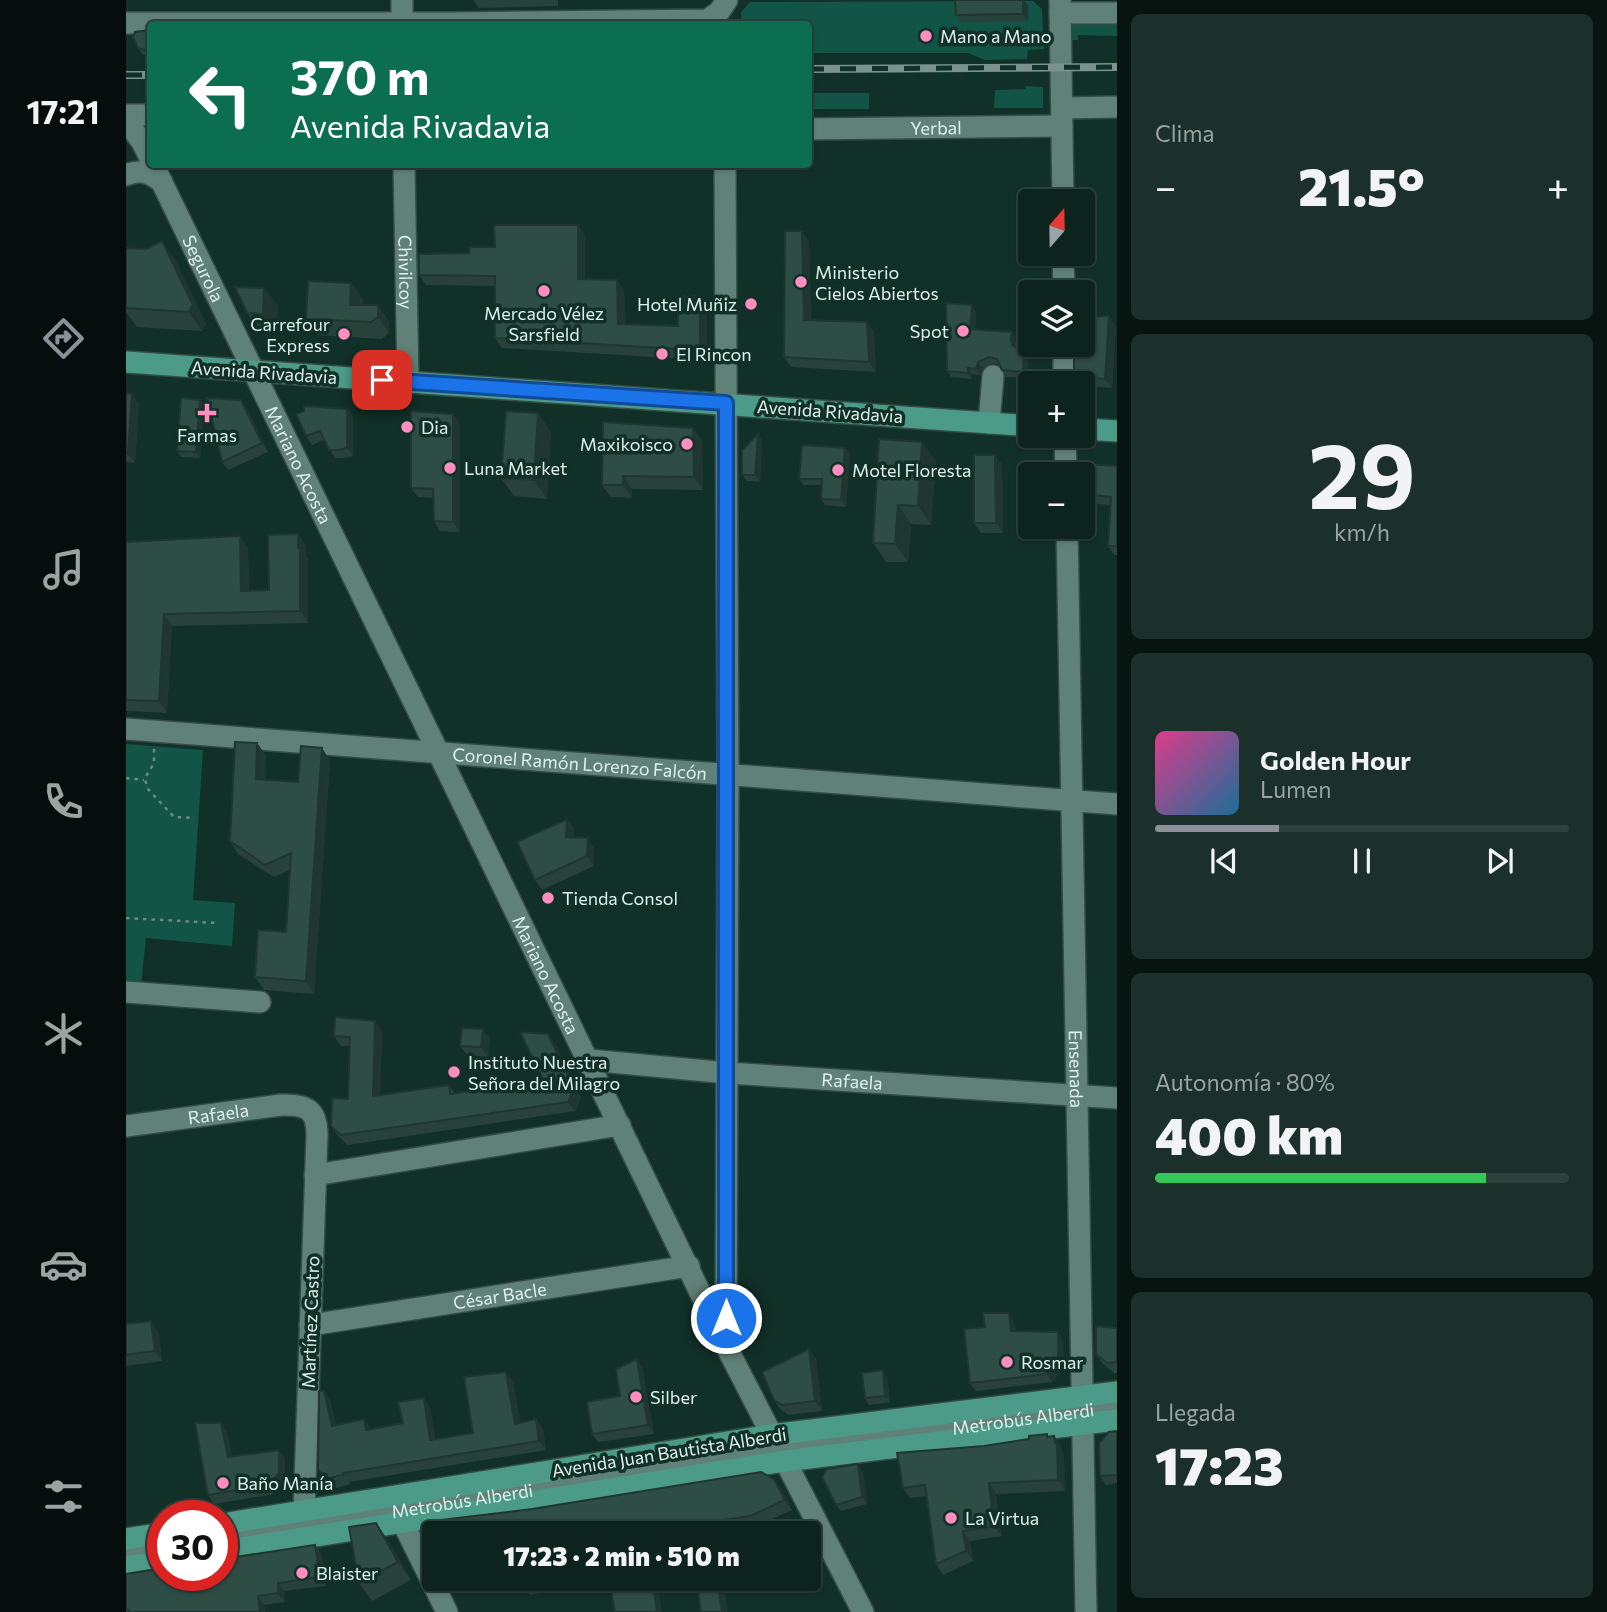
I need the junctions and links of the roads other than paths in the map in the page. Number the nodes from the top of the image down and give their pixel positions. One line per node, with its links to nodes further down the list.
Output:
1 (402, 0): 5 (street)
2 (726, 0): 6 (street)
3 (1060, 6): 4 (street); 12 (street)
4 (1117, 13)
5 (402, 21)
6 (554, 21)
7 (126, 23): 8 (street)
8 (147, 23)
9 (1117, 107): 12 (street, Yerbal)
10 (147, 116): 11 (street)
11 (126, 117): 14 (street)
12 (1062, 117): 13 (street, Yerbal); 19 (street)
13 (812, 129)
14 (147, 153)
15 (404, 168): 23 (street, Chivilcoy)
16 (726, 168): 24 (street)
17 (158, 173): 18 (street); 21 (street, Segurola)
18 (126, 175)
19 (1063, 189)
20 (126, 362): 21 (main road, Avenida Rivadavia)
21 (253, 372): 23 (main road, Avenida Rivadavia); 31 (street, Mariano Acosta)
22 (993, 376): 25 (street)
23 (408, 382): 24 (main road, Avenida Rivadavia)
24 (726, 403): 25 (main road, Avenida Rivadavia); 32 (street)
25 (989, 423): 26 (main road, Avenida Rivadavia)
26 (1018, 425)
27 (1095, 430): 28 (main road)
28 (1117, 431)
29 (1067, 539): 33 (street, Ensenada)
30 (126, 729): 31 (street, Coronel Ramón Lorenzo Falcón)
31 (438, 752): 32 (street, Coronel Ramón Lorenzo Falcón); 37 (street, Mariano Acosta)
32 (728, 773): 33 (street, Coronel Ramón Lorenzo Falcón); 38 (street)
33 (1072, 801): 34 (street, Coronel Ramón Lorenzo Falcón); 39 (street, Ensenada)
34 (1117, 804)
35 (126, 992): 36 (street)
36 (260, 1002)
37 (589, 1060): 38 (street, Rafaela); 42 (street, Mariano Acosta)
38 (728, 1073): 39 (street, Rafaela); 47 (street)
39 (1078, 1095): 40 (street, Rafaela); 50 (street, Ensenada)
40 (1117, 1098)
41 (308, 1109): 43 (street, Rafaela); 44 (street, Martínez Castro)
42 (620, 1125): 44 (street); 45 (street, Mariano Acosta)
43 (126, 1126)
44 (315, 1175): 46 (street, Martínez Castro)
45 (690, 1266): 46 (street, César Bacle); 47 (street, Mariano Acosta)
46 (310, 1325): 55 (street, Martínez Castro)
47 (726, 1346): 52 (street, Mariano Acosta)
48 (1117, 1392): 50 (main road, Avenida Juan Bautista Alberdi)
49 (1117, 1406): 50 (street, Metrobús Alberdi)
50 (1082, 1410): 51 (main road, Avenida Juan Bautista Alberdi); 52 (main road, Avenida Juan Bautista Alberdi); 52 (main road, Avenida Juan Bautista Alberdi); 66 (street, Ensenada)
51 (1117, 1420)
52 (779, 1449): 53 (main road, Avenida Juan Bautista Alberdi); 53 (main road, Avenida Juan Bautista Alberdi); 65 (street, Mariano Acosta)
53 (400, 1509): 55 (main road, Avenida Juan Bautista Alberdi); 64 (street)
54 (238, 1524): 55 (main road, Avenida Juan Bautista Alberdi)
55 (306, 1524): 56 (street); 59 (main road, Avenida Juan Bautista Alberdi)
56 (238, 1535)
57 (147, 1536): 58 (main road)
58 (126, 1539)
59 (238, 1546)
60 (147, 1550): 61 (street)
61 (126, 1553)
62 (147, 1564): 63 (main road)
63 (126, 1567)
64 (447, 1612)
65 (863, 1612)
66 (1086, 1612)

